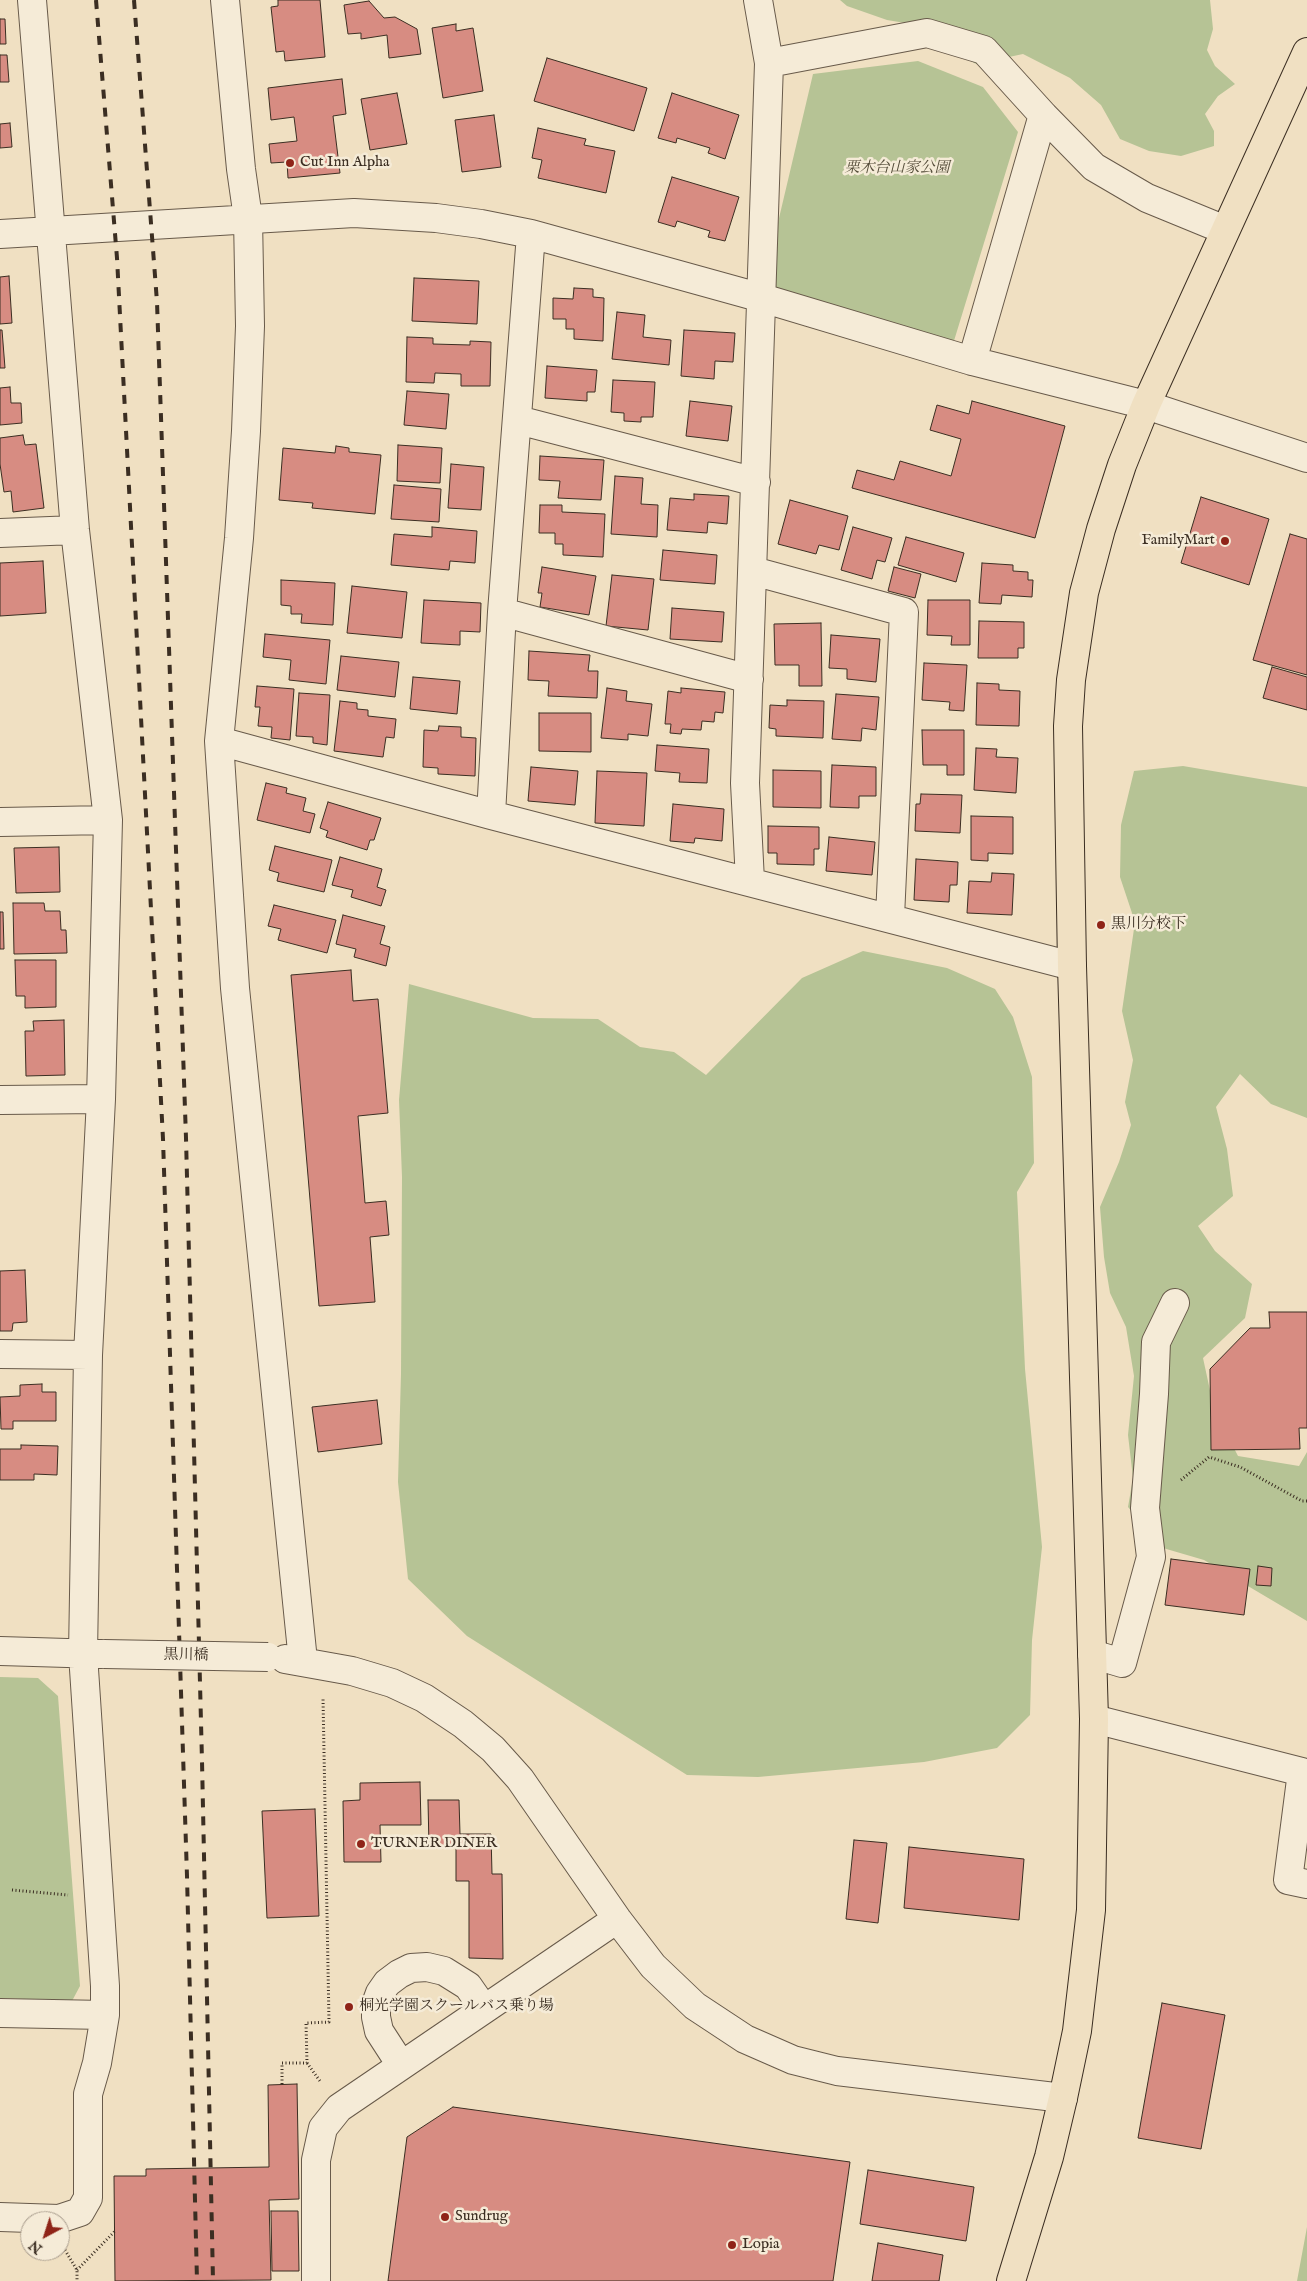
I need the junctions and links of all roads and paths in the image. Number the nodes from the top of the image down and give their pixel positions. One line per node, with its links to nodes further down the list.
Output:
1 (32, 0): 8 (street)
2 (225, 0): 7 (street)
3 (758, 0): 5 (street)
4 (1307, 52): 9 (main road)
5 (769, 63): 6 (street); 12 (street)
6 (1043, 116): 9 (street); 13 (street)
7 (248, 218): 8 (street); 11 (street); 23 (street)
8 (50, 230): 10 (street); 18 (street)
9 (1226, 230): 14 (main road)
10 (0, 234)
11 (531, 234): 12 (street); 15 (street)
12 (762, 298): 13 (street); 17 (street)
13 (972, 361): 14 (street)
14 (1146, 405): 16 (street); 29 (main road)
15 (518, 420): 17 (street); 21 (street)
16 (1307, 458)
17 (756, 482): 20 (street)
18 (75, 530): 19 (street); 25 (street)
19 (0, 533)
20 (753, 570): 22 (street); 28 (street)
21 (502, 612): 22 (street); 24 (street)
22 (749, 680): 27 (street)
23 (219, 741): 24 (street); 40 (street)
24 (491, 815): 27 (street)
25 (108, 820): 26 (street); 30 (street)
26 (0, 822)
27 (750, 881): 28 (street)
28 (890, 917): 29 (street)
29 (1072, 966): 39 (main road)
30 (101, 1099): 31 (street); 34 (street)
31 (0, 1100)
32 (1175, 1302): 39 (street)
33 (0, 1354): 34 (street)
34 (88, 1355): 38 (street)
35 (1209, 1457): 36 (path)
36 (1307, 1501)
37 (0, 1651): 38 (street, 黒川橋)
38 (93, 1654): 40 (street, 黒川橋, bridge); 45 (street)
39 (1092, 1654): 42 (main road)
40 (303, 1661): 46 (street, 黒川橋)
41 (323, 1688): 50 (path)
42 (1094, 1719): 43 (street); 54 (main road)
43 (1307, 1884)
44 (12, 1890): 45 (path)
45 (98, 1898): 49 (street)
46 (616, 1920): 47 (street); 54 (street, 黒川橋)
47 (484, 2009): 51 (street); 51 (street)
48 (0, 2013): 49 (street)
49 (105, 2015): 55 (street)
50 (307, 2063): 52 (path); 53 (path)
51 (401, 2065): 60 (street)
52 (282, 2084)
53 (323, 2086)
54 (1063, 2098): 61 (main road)
55 (0, 2218)
56 (115, 2231): 58 (path)
57 (70, 2258): 58 (path)
58 (77, 2270): 59 (path)
59 (77, 2281)
60 (316, 2281)
61 (1011, 2281)

